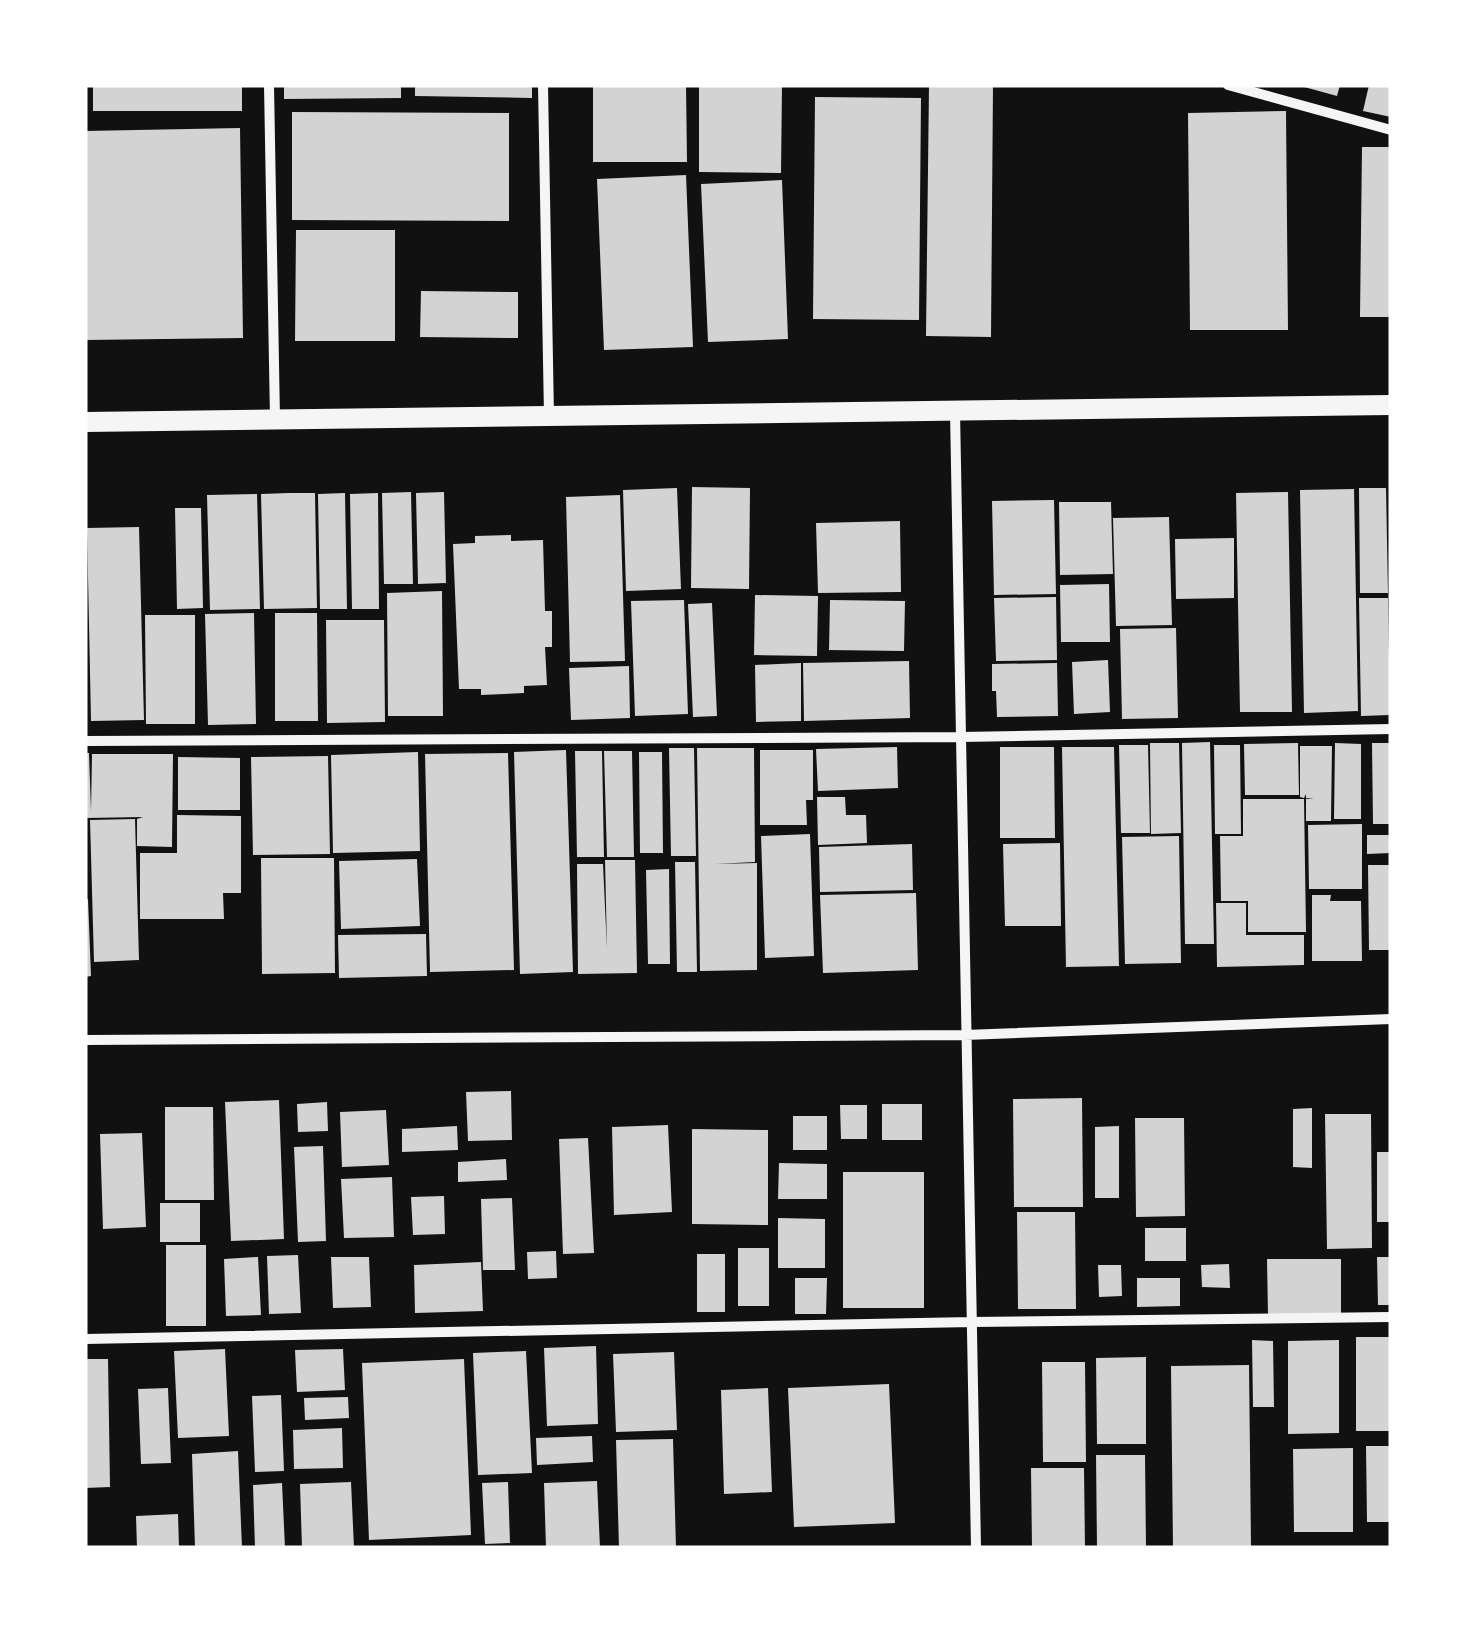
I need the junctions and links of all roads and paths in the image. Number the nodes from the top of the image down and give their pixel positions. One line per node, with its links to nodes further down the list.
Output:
1 (268, 85): 8 (street)
2 (543, 85): 7 (street)
3 (1228, 85): 4 (street)
4 (1391, 130)
5 (1391, 405): 6 (main road)
6 (954, 410): 7 (main road); 11 (street)
7 (548, 416): 8 (main road)
8 (276, 419): 9 (main road)
9 (85, 422)
10 (1391, 730): 11 (street)
11 (961, 737): 12 (street); 14 (street)
12 (85, 741)
13 (1391, 1020): 14 (street)
14 (965, 1035): 15 (street); 17 (street)
15 (85, 1040)
16 (1391, 1317): 17 (street)
17 (972, 1322): 18 (street); 19 (street)
18 (85, 1339)
19 (976, 1548)

